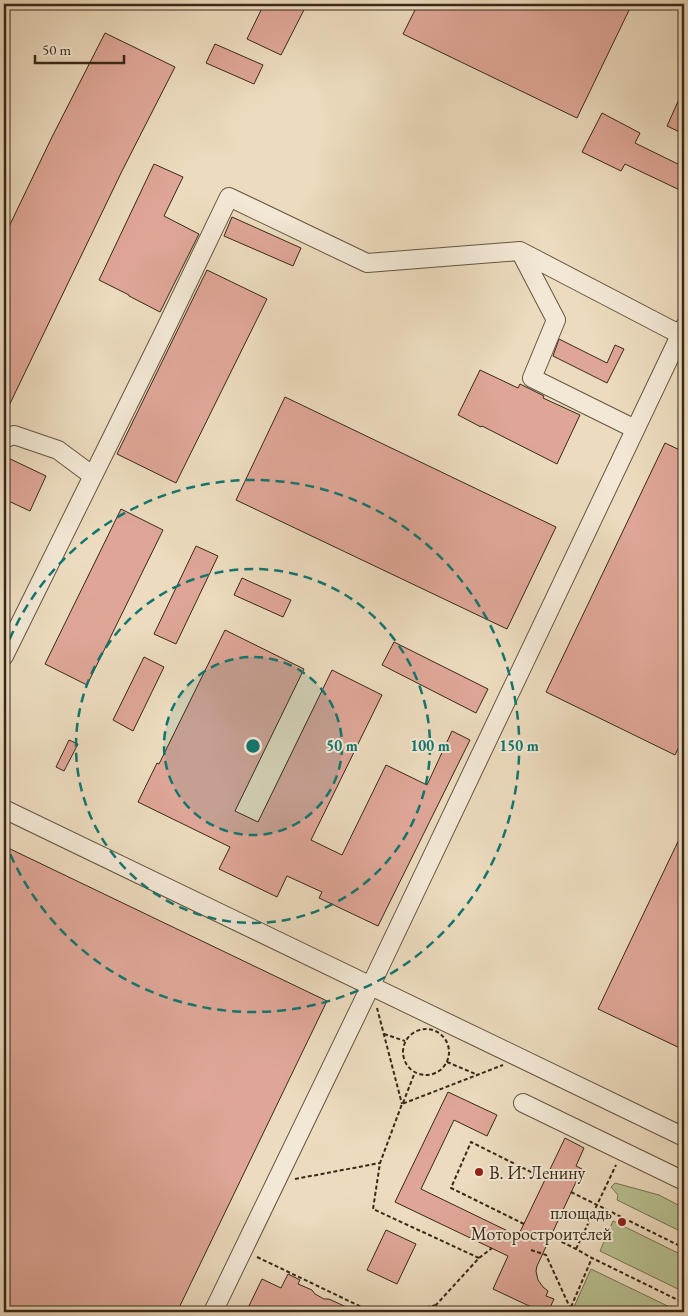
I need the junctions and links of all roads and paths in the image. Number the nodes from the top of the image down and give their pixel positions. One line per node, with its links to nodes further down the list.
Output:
1 (520, 251): 2 (lane); 3 (lane); 5 (lane)
2 (683, 331): 3 (lane)
3 (635, 429): 8 (lane)
4 (4, 439): 5 (lane)
5 (92, 476): 6 (lane)
6 (4, 656)
7 (4, 809): 8 (lane)
8 (371, 985): 9 (path); 11 (lane); 22 (lane)
9 (384, 1034): 10 (path); 16 (path)
10 (405, 1041): 12 (path); 13 (path)
11 (521, 1058): 14 (path); 17 (lane)
12 (447, 1062): 13 (path); 14 (path)
13 (415, 1072): 16 (path)
14 (478, 1075): 16 (path)
15 (523, 1102): 18 (lane)
16 (402, 1104): 19 (path)
17 (684, 1137)
18 (622, 1151): 21 (lane); 24 (path)
19 (380, 1163): 22 (path); 32 (path)
20 (545, 1179): 25 (path)
21 (684, 1181)
22 (275, 1183): 30 (lane)
23 (571, 1192): 24 (path)
24 (596, 1205): 28 (path); 29 (path)
25 (524, 1224)
26 (550, 1236): 29 (path)
27 (492, 1248): 32 (path)
28 (684, 1248)
29 (576, 1249): 33 (path)
30 (243, 1250): 37 (lane); 38 (path)
31 (531, 1250): 36 (path)
32 (479, 1258): 35 (path)
33 (592, 1258): 34 (path); 36 (path)
34 (684, 1303)
35 (436, 1305): 39 (path); 40 (path)
36 (571, 1307): 41 (path); 42 (path)
37 (213, 1312)
38 (372, 1312)
39 (407, 1312)
40 (433, 1312)
41 (567, 1312)
42 (572, 1312)

